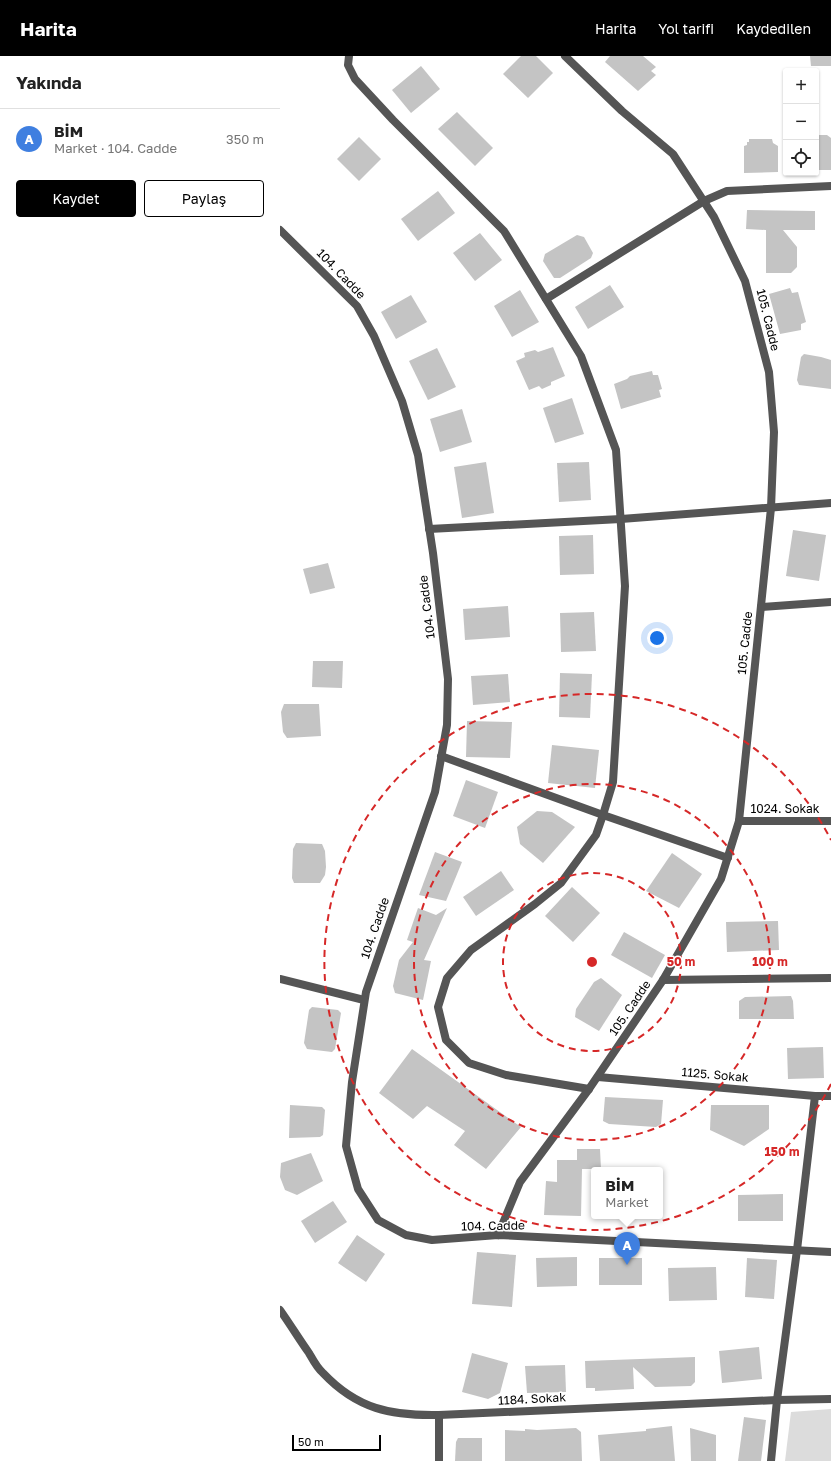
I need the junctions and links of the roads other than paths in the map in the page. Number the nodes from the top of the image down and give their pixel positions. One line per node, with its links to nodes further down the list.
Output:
1 (349, 56): 6 (street)
2 (565, 56): 4 (street, 105. Cadde)
3 (831, 186): 4 (street)
4 (704, 201): 6 (street); 8 (street, 105. Cadde)
5 (280, 230): 10 (street, 104. Cadde)
6 (546, 299): 9 (street)
7 (831, 504): 8 (street)
8 (771, 508): 9 (street); 12 (street, 105. Cadde)
9 (621, 519): 10 (street); 14 (street)
10 (429, 529): 13 (street, 104. Cadde)
11 (831, 602): 12 (street)
12 (761, 607): 15 (street, 105. Cadde)
13 (442, 756): 14 (street); 21 (street, 104. Cadde)
14 (603, 815): 17 (street); 23 (street)
15 (739, 821): 16 (street, 1024. Sokak); 17 (street, 105. Cadde)
16 (831, 821)
17 (728, 858): 20 (street, 105. Cadde)
18 (831, 978): 20 (street)
19 (280, 979): 21 (street)
20 (663, 980): 22 (street, 105. Cadde)
21 (364, 1000): 26 (street, 104. Cadde)
22 (598, 1077): 23 (street, 105. Cadde); 24 (street, 1125. Sokak)
23 (589, 1089): 26 (street, 105. Cadde)
24 (815, 1096): 25 (street, 1125. Sokak); 27 (street)
25 (831, 1096)
26 (498, 1235): 27 (street, 104. Cadde)
27 (797, 1250): 28 (street, 104. Cadde); 31 (street)
28 (831, 1252)
29 (280, 1310): 32 (street, 1184. Sokak)
30 (831, 1399): 31 (street, 1184. Sokak)
31 (778, 1400): 32 (street, 1184. Sokak); 34 (street)
32 (439, 1415): 33 (street)
33 (439, 1461)
34 (771, 1461)

